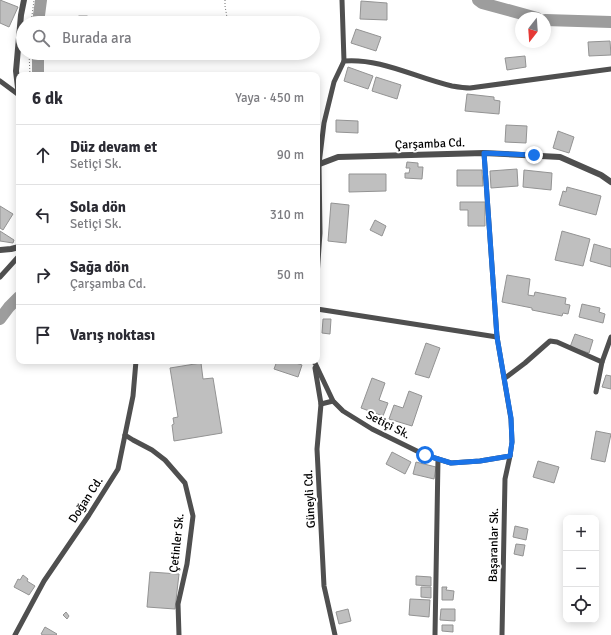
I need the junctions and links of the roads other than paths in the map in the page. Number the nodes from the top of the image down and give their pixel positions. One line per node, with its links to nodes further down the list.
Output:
1 (24, 0): 3 (street)
2 (342, 0): 5 (street)
3 (20, 16)
4 (17, 60): 7 (street)
5 (344, 61): 6 (street); 10 (street)
6 (611, 69)
7 (16, 72)
8 (0, 81): 9 (street)
9 (16, 93)
10 (320, 150)
11 (484, 153): 12 (street, Çarşamba Cd.); 13 (street, Çarşamba Cd.); 19 (street)
12 (320, 163)
13 (611, 182)
14 (16, 248): 15 (street)
15 (0, 250)
16 (16, 259): 17 (street)
17 (0, 277)
18 (320, 309): 19 (street)
19 (497, 337): 25 (street)
20 (611, 337): 21 (street)
21 (602, 362): 25 (street); 26 (street)
22 (136, 364): 29 (street, Doğan Cd.)
23 (314, 364): 28 (street, Güneyli Cd.)
24 (315, 364): 27 (street, Setiçi Sk.)
25 (505, 378): 30 (street)
26 (596, 392)
27 (333, 402): 28 (street); 31 (street, Setiçi Sk.)
28 (321, 404): 34 (street, Güneyli Cd.)
29 (125, 435): 32 (street, Doğan Cd.); 33 (street, Çetinler Sk.)
30 (510, 456): 31 (street, Setiçi Sk.); 36 (street, Başaranlar Sk.)
31 (438, 459): 35 (street)
32 (16, 635)
33 (179, 635)
34 (335, 635)
35 (435, 635)
36 (502, 635)

